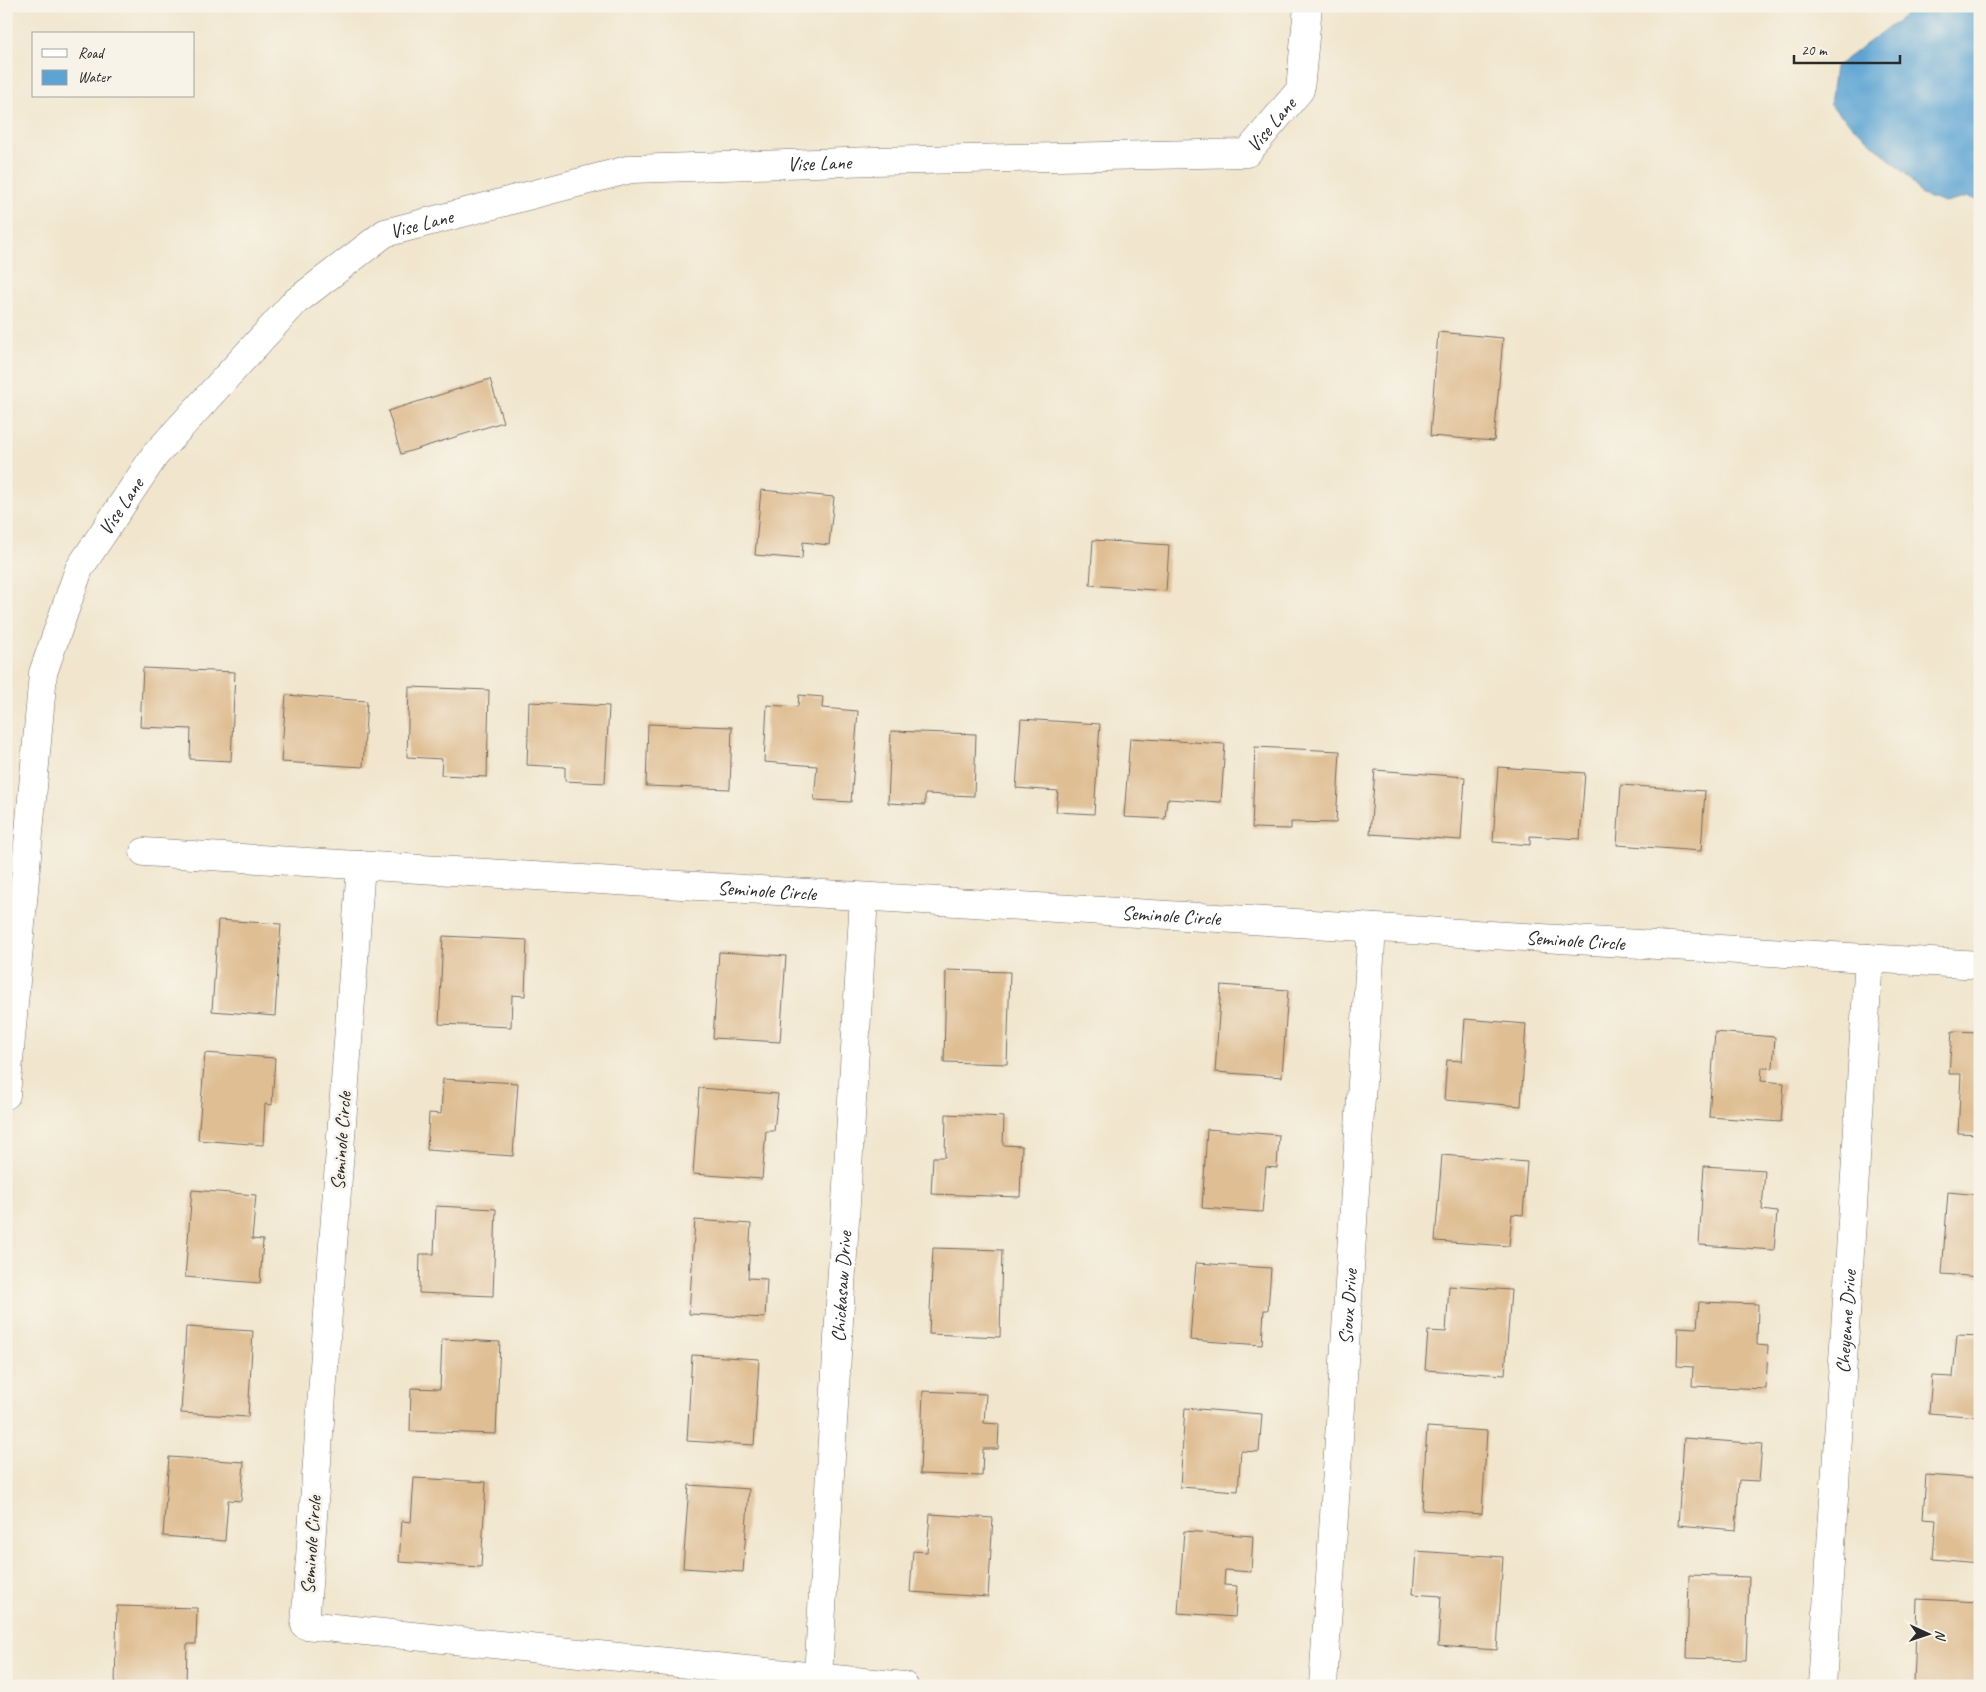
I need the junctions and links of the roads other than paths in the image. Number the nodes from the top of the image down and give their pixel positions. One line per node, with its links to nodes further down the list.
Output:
1 (1308, 6): 8 (street, Vise Lane)
2 (144, 852): 3 (street, Seminole Circle)
3 (361, 865): 4 (street, Seminole Circle); 9 (street, Seminole Circle)
4 (864, 897): 5 (street, Seminole Circle); 9 (street, Chickasaw Drive)
5 (1372, 928): 6 (street, Seminole Circle); 11 (street, Sioux Drive)
6 (1870, 958): 7 (street, Seminole Circle); 12 (street, Cheyenne Drive)
7 (1980, 965)
8 (6, 1095)
9 (818, 1677): 10 (street, Seminole Circle)
10 (904, 1686)
11 (1322, 1686)
12 (1822, 1686)

